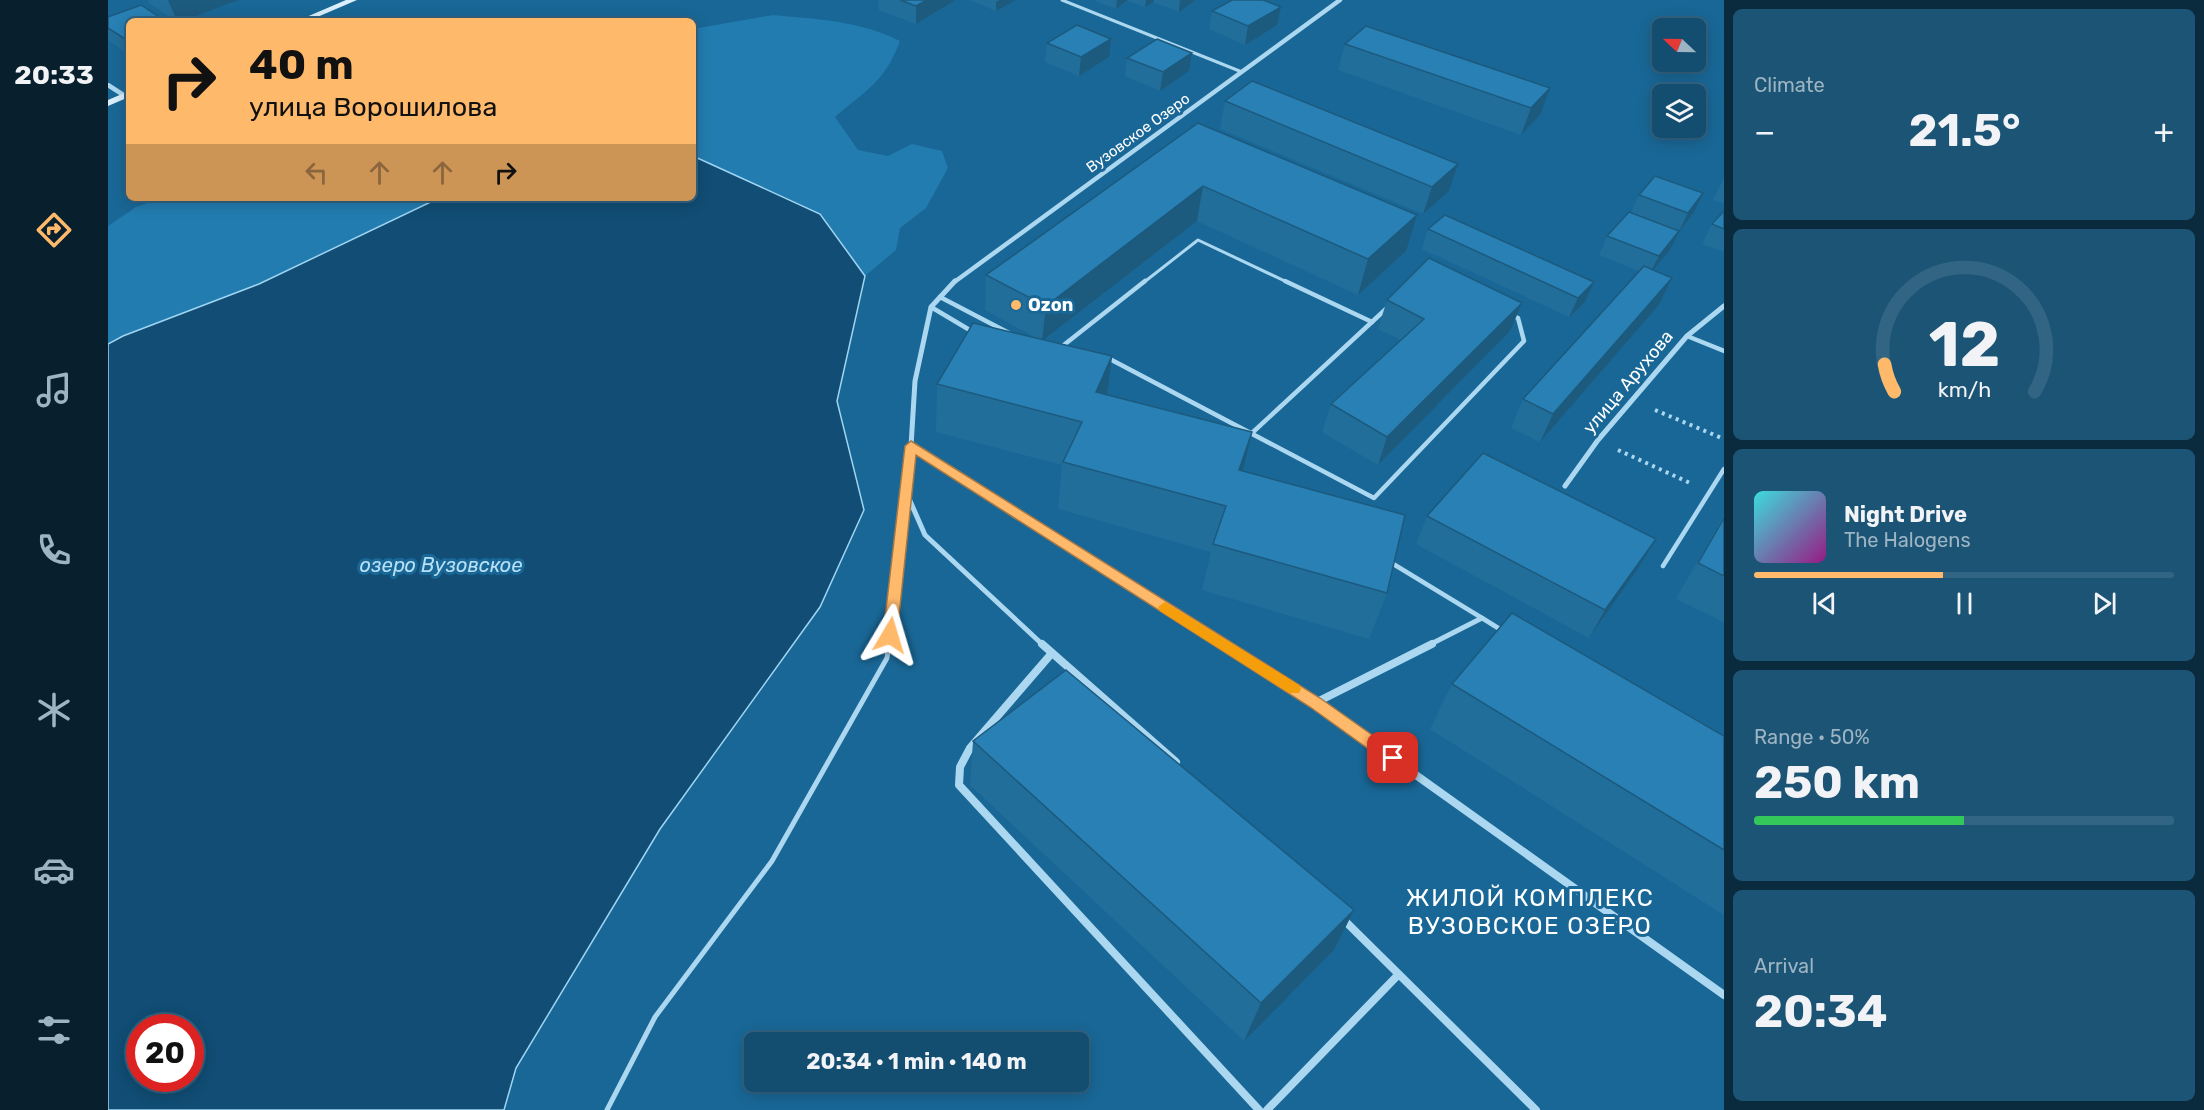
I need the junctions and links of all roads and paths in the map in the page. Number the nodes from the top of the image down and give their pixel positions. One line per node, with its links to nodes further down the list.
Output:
1 (353, 0): 5 (main road)
2 (360, 0): 6 (main road)
3 (1062, 0): 7 (lane)
4 (1340, 0): 7 (street, Вузовское Озеро)
5 (308, 18)
6 (316, 18)
7 (1242, 72): 11 (street, Вузовское Озеро)
8 (108, 84): 9 (street)
9 (126, 94): 10 (main road)
10 (108, 101)
11 (940, 297): 14 (street, Вузовское Озеро); 17 (lane)
12 (1390, 306): 16 (lane)
13 (1724, 306): 19 (street, улица Арухова)
14 (931, 308): 18 (lane); 27 (street)
15 (1508, 313): 24 (lane)
16 (1372, 322): 20 (lane); 24 (lane)
17 (1012, 334)
18 (980, 336)
19 (1687, 336): 21 (lane); 23 (street, улица Арухова)
20 (1068, 351)
21 (1724, 351)
22 (1102, 355): 24 (lane)
23 (1632, 400): 25 (path); 26 (street, улица Арухова)
24 (1252, 433)
25 (1724, 439)
26 (1598, 440): 29 (street, улица Арухова); 30 (path)
27 (911, 446): 31 (lane); 37 (street)
28 (1724, 469): 30 (lane)
29 (1564, 486)
30 (1710, 492): 33 (lane)
31 (907, 494): 36 (street); 42 (lane)
32 (1383, 558): 34 (lane)
33 (1663, 566)
34 (1482, 618): 35 (street); 37 (street)
35 (1512, 637)
36 (1052, 653): 38 (street); 43 (street)
37 (1315, 703): 41 (street)
38 (1179, 765)
39 (1333, 909): 40 (street)
40 (1398, 975): 44 (street); 45 (street)
41 (1724, 995)
42 (607, 1110)
43 (1259, 1110)
44 (1267, 1110)
45 (1536, 1110)

